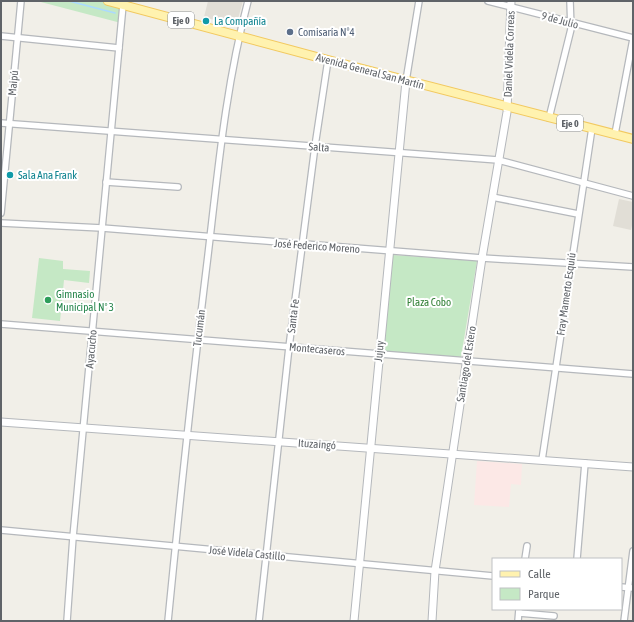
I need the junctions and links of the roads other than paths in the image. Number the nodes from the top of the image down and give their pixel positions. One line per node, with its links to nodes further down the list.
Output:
1 (21, 1): 12 (street, Maipú)
2 (108, 1): 8 (main road, Avenida General San Martín / Eje 0)
3 (248, 1): 11 (street, Tucumán)
4 (419, 1): 16 (street)
5 (488, 1): 7 (street, 9 de Julio)
6 (570, 1): 9 (street)
7 (511, 4): 9 (street, 9 de Julio); 17 (street, Daniel Videla Correas)
8 (123, 5): 11 (main road, Avenida General San Martín / Eje 0); 14 (street, Ayacucho)
9 (571, 23): 13 (street, 9 de Julio); 18 (street)
10 (1, 36): 12 (street)
11 (239, 36): 15 (main road, Avenida General San Martín / Eje 0); 25 (street, Tucumán)
12 (17, 38): 14 (street); 20 (street, Maipú)
13 (633, 38): 23 (street)
14 (118, 48): 22 (street, Ayacucho)
15 (328, 60): 16 (main road, Avenida General San Martín / Eje 0); 26 (street, Santa Fe)
16 (406, 81): 17 (main road, Avenida General San Martín / Eje 0); 27 (street, Jujuy)
17 (507, 107): 18 (main road, Avenida General San Martín / Eje 0); 28 (street, Santiago del Estero)
18 (549, 118): 21 (main road, Avenida General San Martín / Eje 0)
19 (1, 123): 20 (street, Salta)
20 (10, 124): 22 (street, Salta); 34 (street, Maipú)
21 (592, 128): 23 (main road, Avenida General San Martín / Eje 0); 30 (street, Fray Mamerto Esquiú)
22 (111, 131): 25 (street, Salta); 29 (street, Ayacucho)
23 (615, 134): 24 (main road, Avenida General San Martín / Eje 0)
24 (633, 139)
25 (222, 140): 26 (street, Salta); 38 (street, Tucumán)
26 (315, 146): 27 (street, Salta); 39 (street, Santa Fe)
27 (399, 153): 28 (street, Salta); 40 (street, Jujuy)
28 (498, 160): 30 (street, Salta); 33 (street, Santiago del Estero)
29 (106, 182): 31 (street); 37 (street, Ayacucho)
30 (583, 183): 32 (street, Salta); 35 (street, Fray Mamerto Esquiú)
31 (178, 187)
32 (633, 196)
33 (492, 197): 35 (street); 41 (street, Santiago del Estero)
34 (1, 213)
35 (578, 214): 42 (street, Fray Mamerto Esquiú)
36 (1, 223): 37 (street, José Federico Moreno)
37 (102, 228): 38 (street, José Federico Moreno); 45 (street, Ayacucho)
38 (210, 236): 39 (street, José Federico Moreno); 46 (street, Tucumán)
39 (302, 245): 40 (street, José Federico Moreno); 47 (street, Santa Fe)
40 (389, 251): 41 (street, José Federico Moreno); 48 (street, Jujuy)
41 (482, 258): 42 (street, José Federico Moreno); 49 (street, Santiago del Estero)
42 (571, 264): 43 (street, José Federico Moreno); 50 (street, Fray Mamerto Esquiú)
43 (633, 268)
44 (1, 324): 45 (street, Montecaseros)
45 (92, 331): 46 (street, Montecaseros); 53 (street, Ayacucho)
46 (198, 340): 47 (street, Montecaseros); 54 (street, Tucumán)
47 (289, 347): 48 (street, Montecaseros); 55 (street, Santa Fe)
48 (379, 354): 49 (street, Montecaseros); 56 (street, Jujuy)
49 (467, 361): 50 (street, Montecaseros); 57 (street, Santiago del Estero)
50 (555, 369): 51 (street, Montecaseros); 58 (street, Fray Mamerto Esquiú)
51 (633, 374)
52 (1, 422): 53 (street, Ituzaingó)
53 (83, 428): 54 (street, Ituzaingó); 62 (street, Ayacucho)
54 (188, 435): 55 (street, Ituzaingó); 63 (street, Tucumán)
55 (279, 442): 56 (street, Ituzaingó); 66 (street, Santa Fe)
56 (370, 448): 57 (street, Ituzaingó); 69 (street, Jujuy)
57 (452, 454): 58 (street, Ituzaingó); 70 (street, Santiago del Estero)
58 (542, 460): 59 (street, Ituzaingó)
59 (585, 463): 60 (street, Ituzaingó); 68 (street)
60 (633, 467)
61 (1, 530): 62 (street, José Videla Castillo)
62 (73, 537): 63 (street, José Videla Castillo); 75 (street, Ayacucho)
63 (176, 546): 66 (street, José Videla Castillo); 76 (street, Tucumán)
64 (526, 546): 67 (street)
65 (633, 551): 72 (street)
66 (267, 555): 69 (street, José Videla Castillo); 77 (street, Santa Fe)
67 (525, 558)
68 (577, 558)
69 (359, 564): 70 (street, José Videla Castillo); 78 (street, Jujuy)
70 (435, 570): 71 (street, José Videla Castillo); 79 (street, Santiago del Estero)
71 (492, 576)
72 (627, 587): 81 (street)
73 (519, 611): 74 (street); 80 (street)
74 (554, 616)
75 (67, 621)
76 (168, 621)
77 (259, 621)
78 (354, 621)
79 (432, 621)
80 (518, 621)
81 (624, 621)

